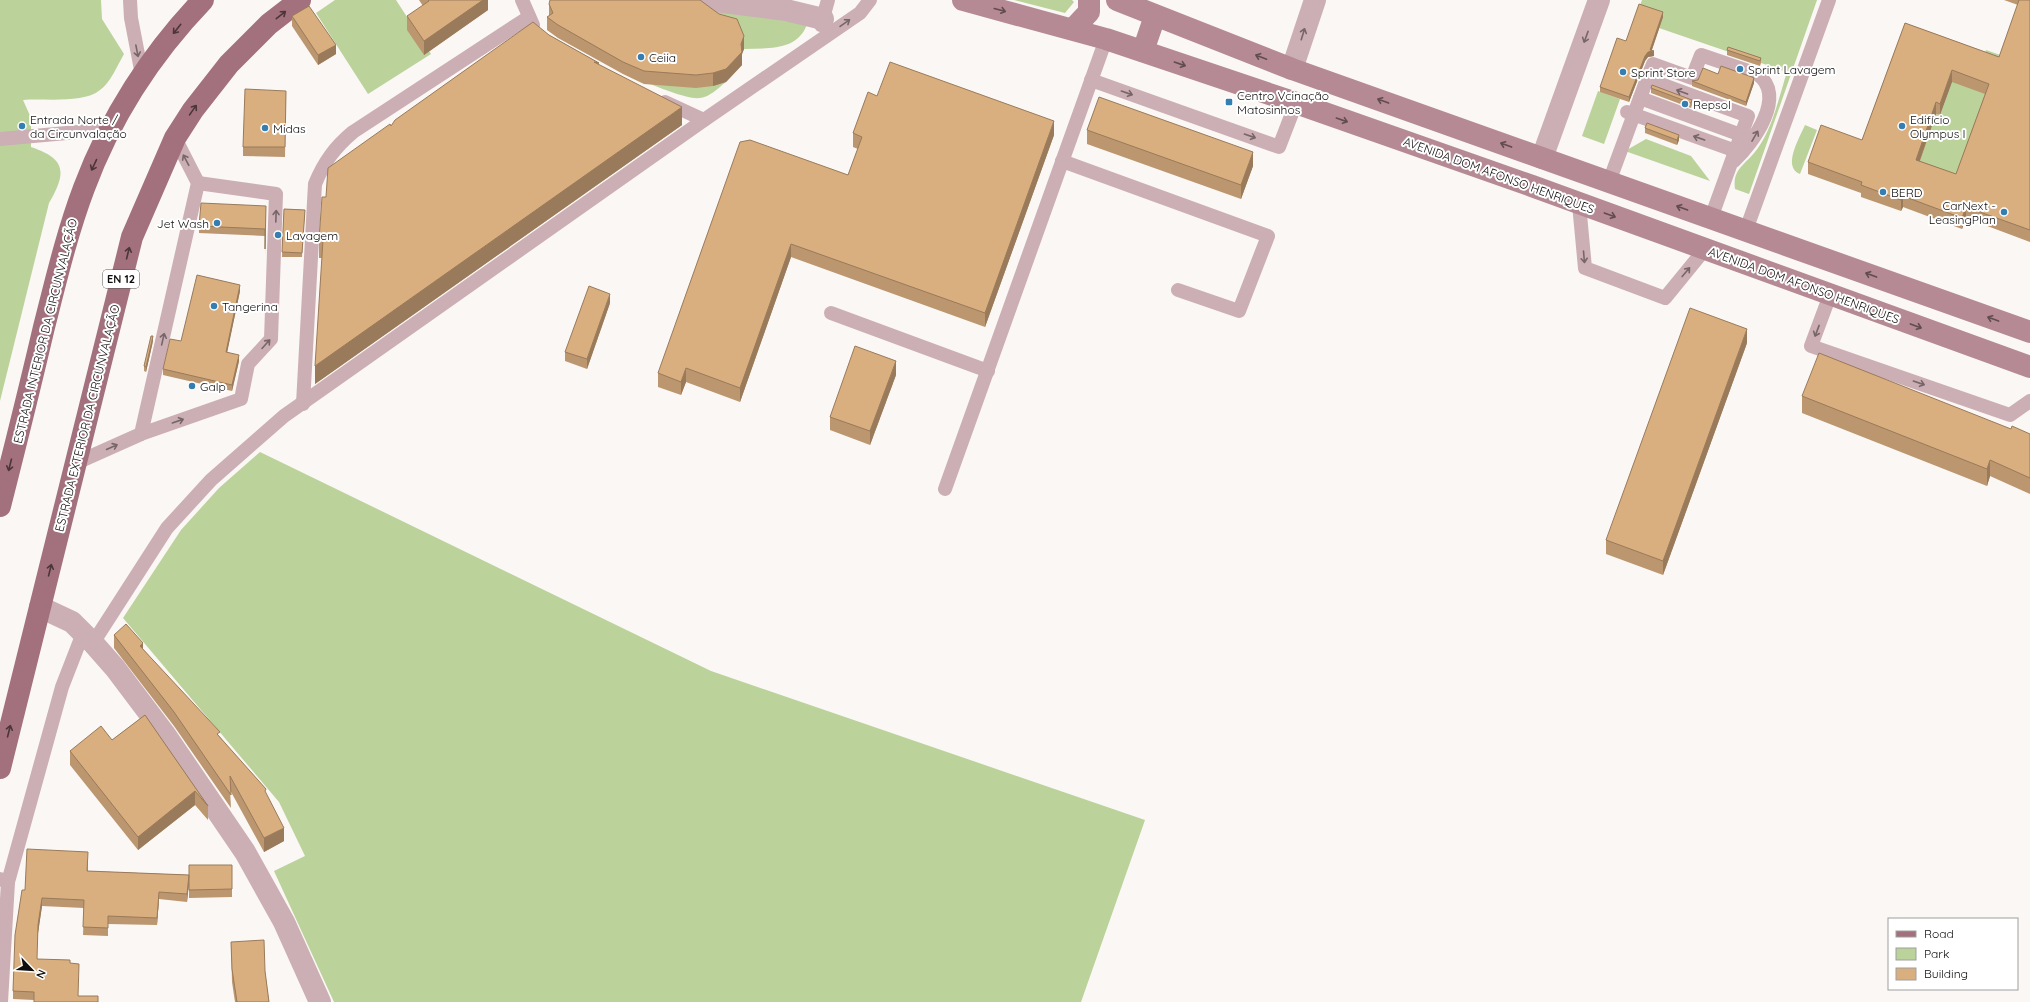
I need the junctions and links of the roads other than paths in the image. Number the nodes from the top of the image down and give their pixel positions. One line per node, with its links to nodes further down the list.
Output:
1 (130, 0): 22 (lane, one-way to 22)
2 (203, 0): 22 (main road, ESTRADA INTERIOR DA CIRCUNVALAÇÃO, one-way to 22)
3 (300, 0): 32 (main road, ESTRADA EXTERIOR DA CIRCUNVALAÇÃO / EN 12, one-way to 3)
4 (522, 0): 15 (lane)
5 (707, 0): 13 (street)
6 (870, 0): 19 (lane, one-way to 6)
7 (963, 0): 16 (main road, AVENIDA DOM AFONSO HENRIQUES, one-way to 16)
8 (1089, 0): 16 (main road)
9 (1117, 0): 14 (main road)
10 (1315, 0): 21 (street, one-way to 10)
11 (1599, 0): 35 (street, one-way to 35)
12 (1828, 0): 42 (lane)
13 (825, 10): 19 (lane)
14 (1155, 16): 20 (main road); 21 (main road, one-way to 14)
15 (529, 17): 17 (lane); 51 (lane)
16 (1073, 29): 18 (main road, AVENIDA DOM AFONSO HENRIQUES)
17 (543, 37)
18 (1106, 39): 20 (main road, AVENIDA DOM AFONSO HENRIQUES); 24 (lane)
19 (816, 43): 29 (lane)
20 (1143, 51): 27 (main road, AVENIDA DOM AFONSO HENRIQUES, one-way to 27)
21 (1292, 68): 35 (main road, one-way to 21)
22 (142, 75): 30 (main road, ESTRADA INTERIOR DA CIRCUNVALAÇÃO)
23 (1648, 79): 26 (lane); 31 (lane, one-way to 23); 37 (lane, one-way to 23)
24 (1091, 80): 27 (lane, one-way to 27); 36 (lane)
25 (655, 98): 29 (lane)
26 (1640, 98): 28 (lane); 31 (lane)
27 (1296, 103): 40 (main road, AVENIDA DOM AFONSO HENRIQUES, one-way to 40)
28 (1634, 115): 34 (lane, one-way to 28); 38 (lane)
29 (704, 120): 51 (lane)
30 (111, 129): 33 (lane); 55 (main road, ESTRADA INTERIOR DA CIRCUNVALAÇÃO, one-way to 55)
31 (1742, 135): 34 (lane)
32 (175, 138): 39 (lane, one-way to 32); 53 (main road, ESTRADA EXTERIOR DA CIRCUNVALAÇÃO / EN 12, one-way to 32)
33 (0, 139)
34 (1736, 151): 37 (lane)
35 (1542, 158): 38 (main road)
36 (1062, 161): 44 (lane); 49 (lane)
37 (1730, 166): 41 (lane)
38 (1609, 182): 41 (main road, one-way to 38)
39 (198, 183): 52 (lane, one-way to 39); 52 (lane, one-way to 39)
40 (1579, 204): 43 (main road, AVENIDA DOM AFONSO HENRIQUES, one-way to 43); 43 (lane, one-way to 43)
41 (1711, 218): 42 (main road)
42 (1746, 230): 47 (main road, one-way to 42)
43 (1706, 250): 45 (main road, AVENIDA DOM AFONSO HENRIQUES)
44 (1178, 290)
45 (1830, 295): 48 (main road, AVENIDA DOM AFONSO HENRIQUES, one-way to 48); 50 (lane, one-way to 50)
46 (831, 313): 49 (lane)
47 (2030, 332)
48 (2030, 367)
49 (988, 371): 54 (lane)
50 (2030, 401)
51 (302, 404): 57 (lane)
52 (141, 434): 53 (lane, one-way to 52)
53 (76, 463): 56 (main road, ESTRADA EXTERIOR DA CIRCUNVALAÇÃO / EN 12, one-way to 53)
54 (945, 489)
55 (0, 506)
56 (40, 607): 57 (street); 58 (main road, ESTRADA EXTERIOR DA CIRCUNVALAÇÃO / EN 12, one-way to 56)
57 (88, 638): 59 (lane); 61 (street)
58 (0, 768)
59 (4, 880): 60 (lane)
60 (1, 1002)
61 (320, 1002)

